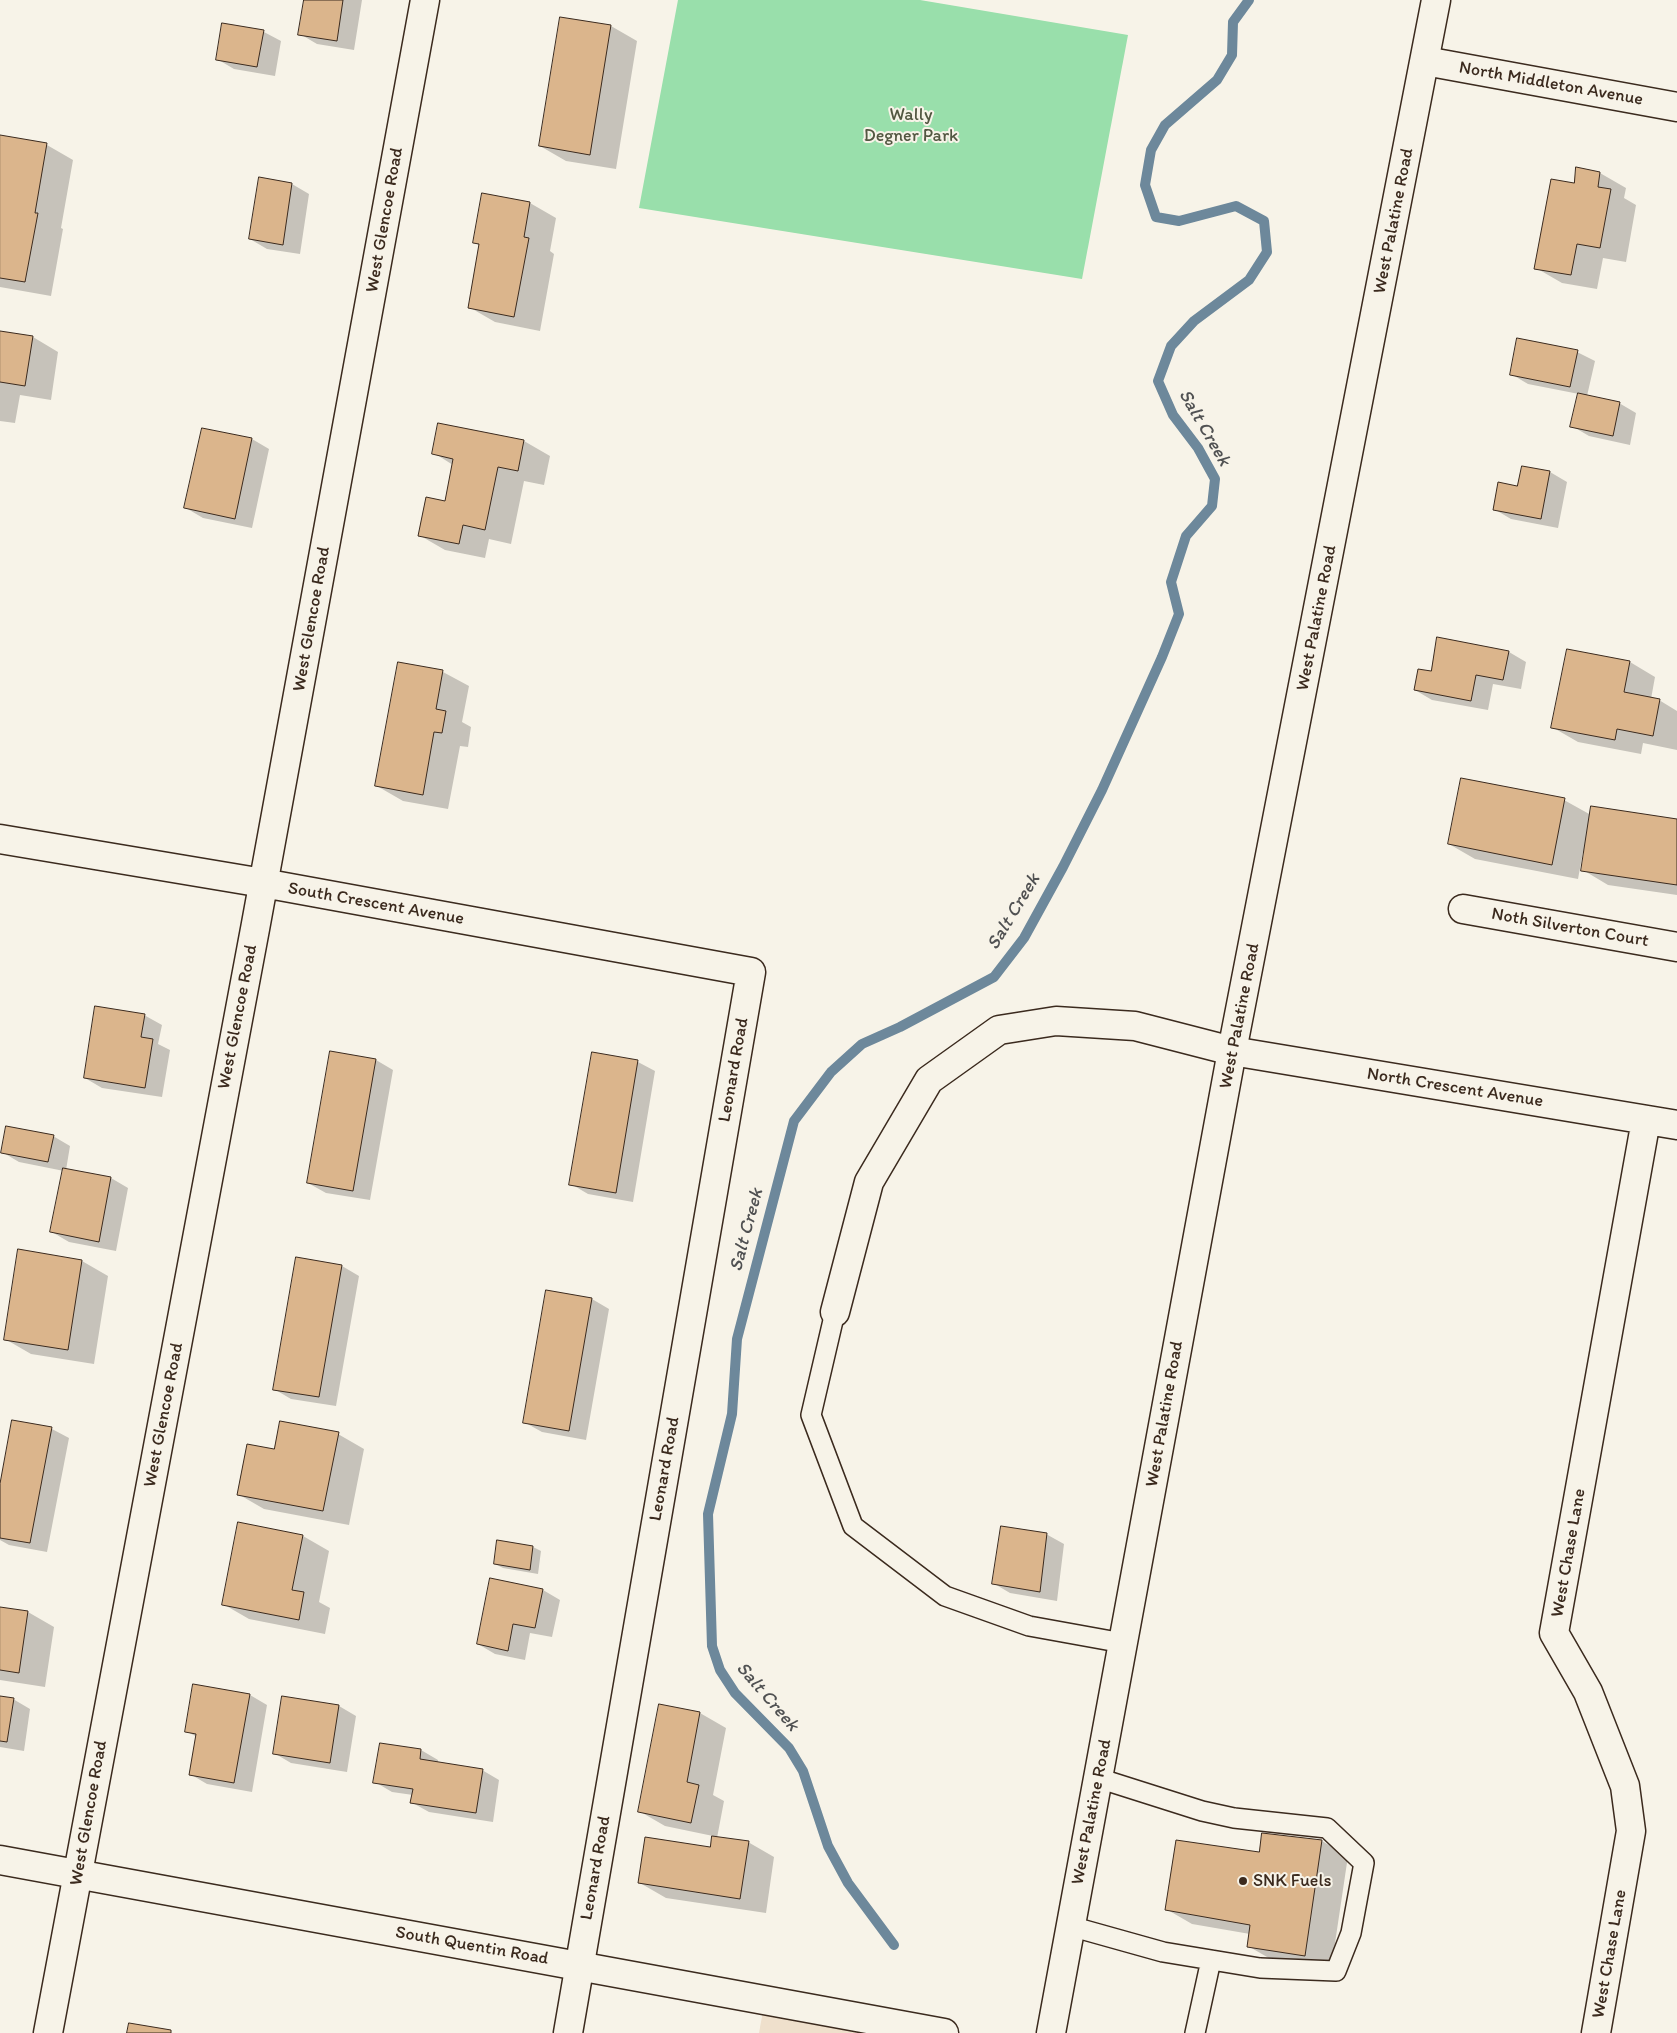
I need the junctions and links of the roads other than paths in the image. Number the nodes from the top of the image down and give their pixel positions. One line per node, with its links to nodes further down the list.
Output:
1 (425, 0): 6 (street, West Glencoe Road)
2 (1436, 0): 3 (street, West Palatine Road)
3 (1425, 61): 4 (street, North Middleton Avenue); 10 (street, West Palatine Road)
4 (1677, 107)
5 (0, 838): 6 (street, South Crescent Avenue)
6 (263, 883): 9 (street, South Crescent Avenue); 17 (street, West Glencoe Road)
7 (1463, 909): 8 (street, Noth Silverton Court)
8 (1677, 947)
9 (751, 972): 20 (street, Leonard Road)
10 (1232, 1051): 11 (street, North Crescent Avenue); 13 (street, North Crescent Avenue); 14 (street, West Palatine Road)
11 (1646, 1120): 12 (street, North Crescent Avenue); 27 (street, West Chase Lane)
12 (1677, 1125)
13 (835, 1312): 14 (lane)
14 (1123, 1643): 15 (street, West Palatine Road)
15 (1098, 1778): 18 (street, West Palatine Road); 19 (lane)
16 (0, 1860): 17 (street, South Quentin Road)
17 (78, 1874): 20 (street, South Quentin Road); 22 (street, West Glencoe Road)
18 (1070, 1926): 19 (lane); 25 (street, West Palatine Road)
19 (1211, 1960): 26 (lane)
20 (580, 1966): 21 (street, South Quentin Road); 23 (street, Leonard Road)
21 (906, 2030): 24 (street, South Quentin Road)
22 (48, 2033)
23 (568, 2033)
24 (944, 2033)
25 (1051, 2033)
26 (1196, 2033)
27 (1596, 2033)

